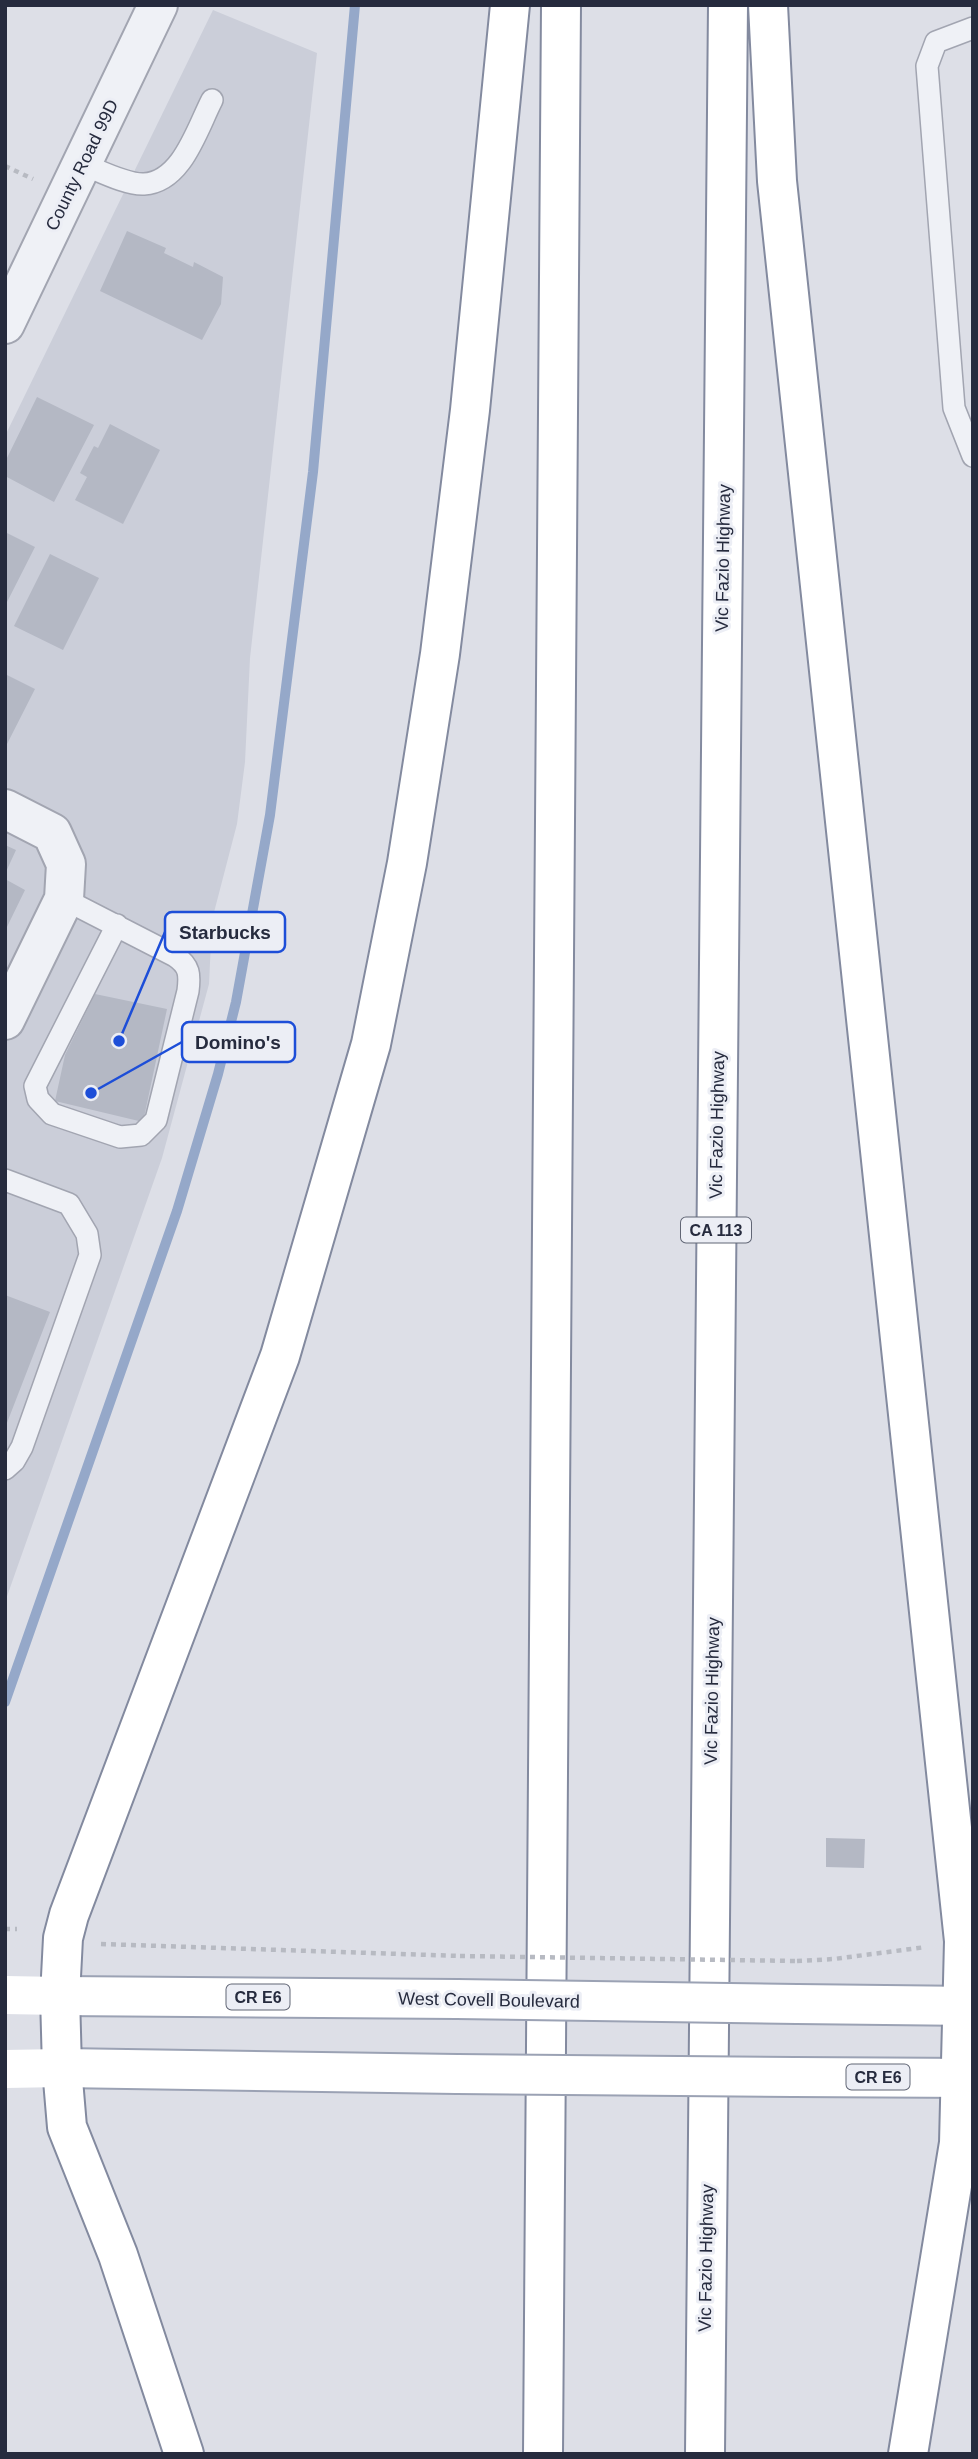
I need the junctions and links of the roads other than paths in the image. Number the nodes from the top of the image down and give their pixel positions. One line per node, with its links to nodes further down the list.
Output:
1 (158, 5): 8 (street, County Road 99D)
2 (510, 5): 18 (main road)
3 (561, 5): 24 (main road)
4 (728, 5): 25 (main road, Vic Fazio Highway / CA 113)
5 (768, 5): 19 (main road)
6 (973, 28): 10 (lane)
7 (212, 100): 8 (lane)
8 (82, 164): 9 (street, County Road 99D)
9 (5, 324)
10 (973, 456)
11 (5, 809): 12 (street)
12 (64, 899): 13 (lane); 14 (street)
13 (117, 925): 13 (lane)
14 (5, 1020)
15 (5, 1180): 16 (lane)
16 (5, 1469)
17 (5, 1995): 18 (main road, West Covell Boulevard / CR E6)
18 (60, 1996): 19 (main road, West Covell Boulevard / CR E6, bridge); 20 (main road)
19 (968, 2006): 22 (main road)
20 (62, 2068): 21 (main road, CR E6); 22 (main road, CR E6, bridge); 23 (main road)
21 (5, 2069)
22 (967, 2078): 26 (main road)
23 (184, 2454)
24 (543, 2454)
25 (705, 2454)
26 (908, 2454)

